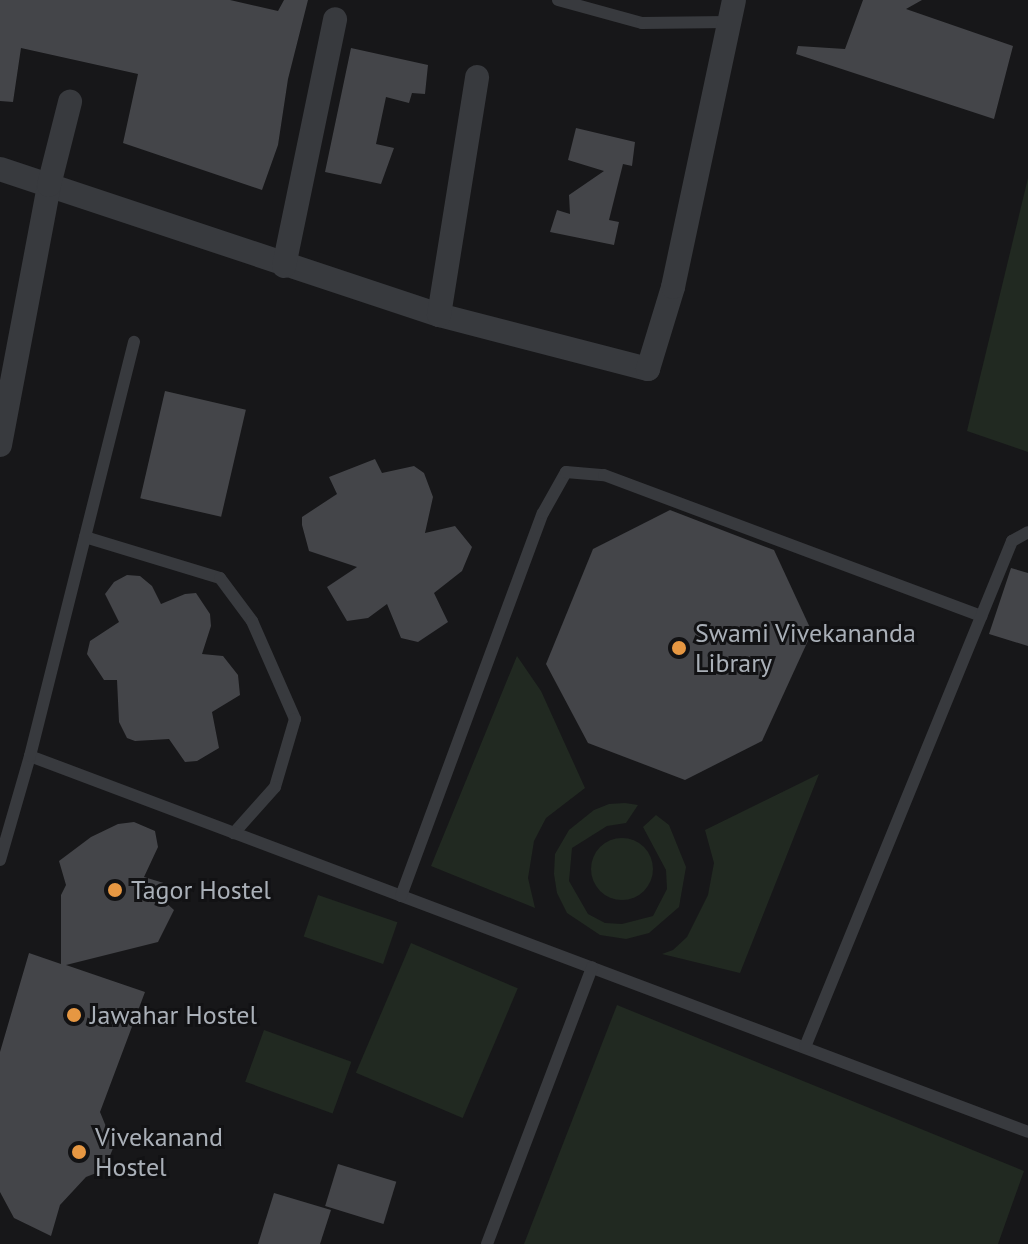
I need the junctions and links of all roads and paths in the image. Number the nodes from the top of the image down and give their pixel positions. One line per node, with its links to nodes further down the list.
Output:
1 (558, 0): 2 (lane)
2 (731, 11): 9 (street)
3 (335, 19): 8 (street)
4 (477, 77): 9 (street)
5 (70, 102): 7 (street)
6 (0, 169): 7 (street)
7 (49, 185): 8 (street); 11 (street)
8 (284, 266): 9 (street)
9 (439, 315)
10 (134, 342): 13 (lane)
11 (0, 445)
12 (1028, 532): 14 (lane)
13 (85, 537): 15 (lane); 16 (lane)
14 (981, 616): 18 (lane); 20 (lane)
15 (30, 756): 16 (lane); 17 (lane)
16 (234, 833): 18 (lane)
17 (0, 860)
18 (401, 896): 19 (lane)
19 (592, 967): 20 (lane); 22 (lane)
20 (805, 1047): 21 (lane)
21 (1028, 1132)
22 (487, 1244)

